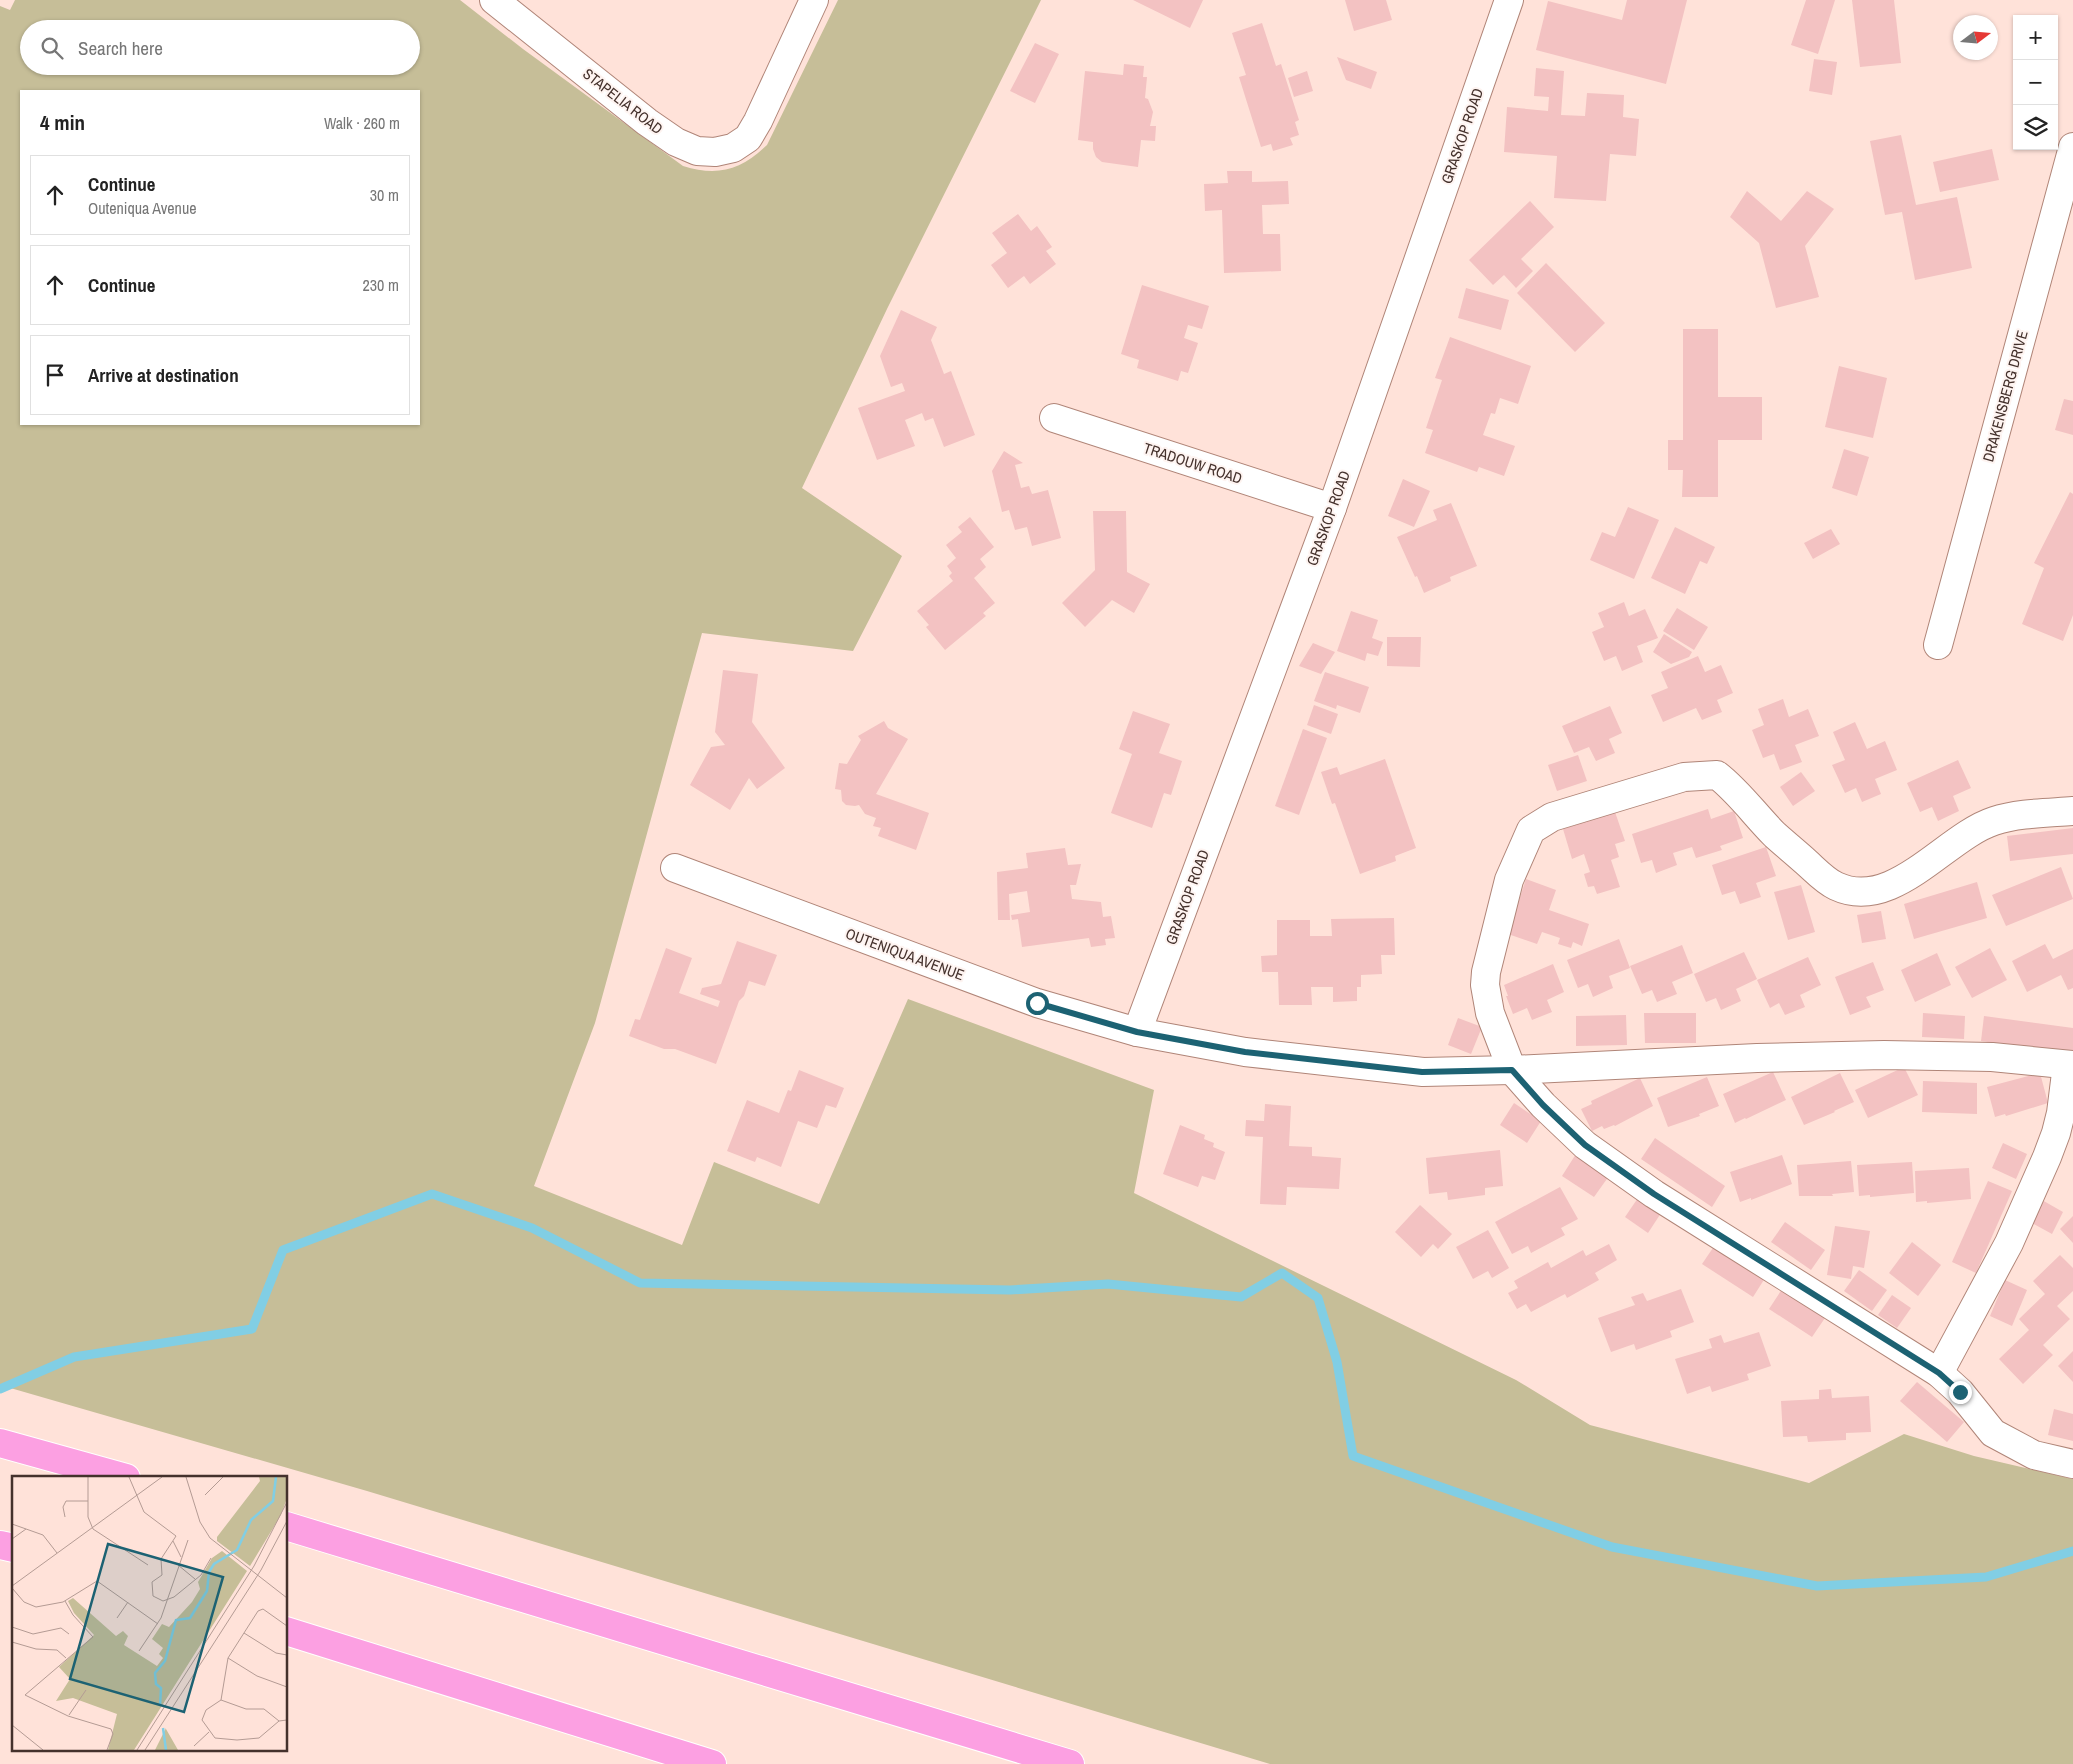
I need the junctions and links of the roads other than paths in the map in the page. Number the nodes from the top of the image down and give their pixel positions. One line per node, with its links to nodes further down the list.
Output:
1 (494, 0): 2 (street, STAPELIA ROAD)
2 (814, 0)
3 (1509, 0): 6 (street, GRASKOP ROAD)
4 (2073, 147): 7 (street, DRAKENSBERG DRIVE)
5 (1054, 418): 6 (street, TRADOUW ROAD)
6 (1332, 508): 10 (street, GRASKOP ROAD)
7 (1938, 645)
8 (2073, 810): 12 (street)
9 (675, 868): 10 (street, OUTENIQUA AVENUE)
10 (1137, 1032): 12 (street, OUTENIQUA AVENUE)
11 (2070, 1065): 12 (street, OUTENIQUA AVENUE); 13 (street)
12 (1512, 1070): 13 (street)
13 (1939, 1373): 15 (street)
14 (0, 1443): 16 (highway)
15 (2073, 1464)
16 (119, 1476)
17 (288, 1527): 20 (highway)
18 (288, 1632): 19 (highway)
19 (712, 1764)
20 (1070, 1764)

